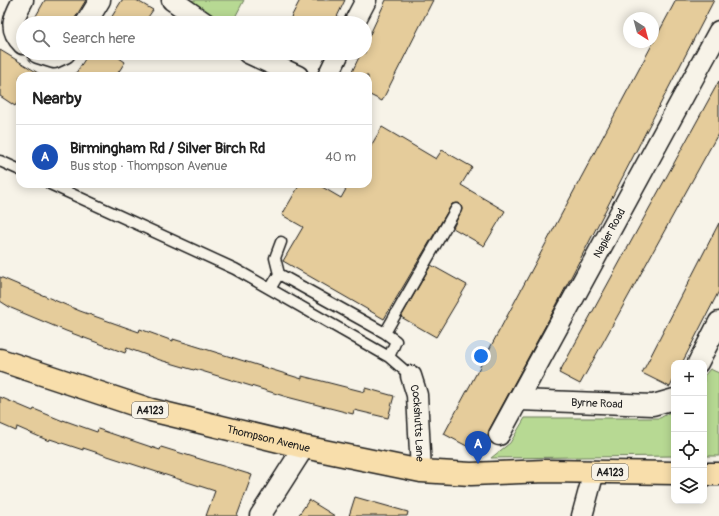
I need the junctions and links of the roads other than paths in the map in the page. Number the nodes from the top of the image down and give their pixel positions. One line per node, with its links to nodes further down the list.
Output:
1 (23, 0): 9 (street)
2 (100, 0): 5 (street)
3 (172, 0): 6 (street)
4 (366, 0): 7 (street)
5 (90, 16)
6 (195, 16)
7 (358, 16)
8 (719, 31): 29 (street, Napier Road)
9 (16, 35)
10 (263, 60): 12 (street)
11 (336, 60): 13 (street)
12 (289, 72)
13 (330, 72)
14 (0, 161): 15 (lane)
15 (16, 168)
16 (59, 188): 20 (lane)
17 (456, 209): 24 (lane)
18 (281, 242): 19 (lane)
19 (279, 274): 20 (lane); 21 (lane)
20 (270, 289): 23 (lane)
21 (346, 311): 23 (lane); 24 (lane)
22 (719, 322): 27 (street)
23 (336, 326): 25 (lane)
24 (385, 333): 25 (lane)
25 (390, 357): 28 (lane)
26 (0, 360): 32 (highway, Thompson Avenue / A4123)
27 (700, 360)
28 (411, 376): 33 (street, Cockshutts Lane)
29 (520, 400): 30 (street, Byrne Road); 31 (street, Napier Road)
30 (671, 400)
31 (499, 435)
32 (304, 447): 33 (highway, Thompson Avenue / A4123); 38 (street)
33 (422, 471): 34 (highway, Thompson Avenue / A4123)
34 (594, 472): 35 (highway, A4123); 39 (street)
35 (671, 473)
36 (707, 474): 37 (highway)
37 (719, 474)
38 (260, 516)
39 (582, 516)

